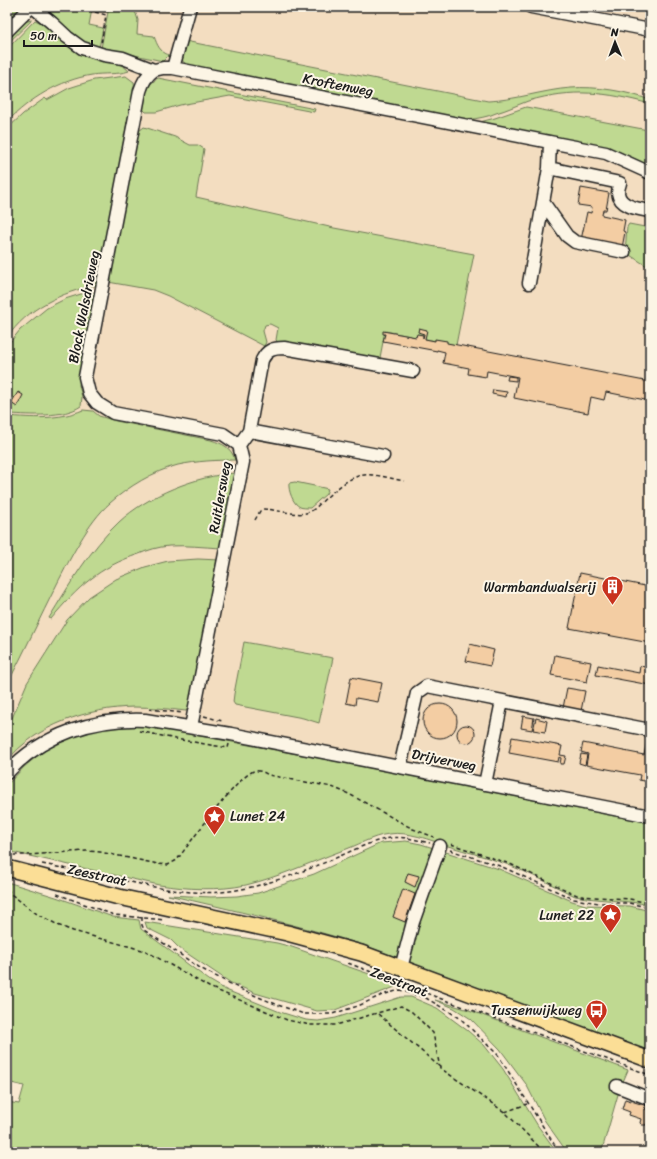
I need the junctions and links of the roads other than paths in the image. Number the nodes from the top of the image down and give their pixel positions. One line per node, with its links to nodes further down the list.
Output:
1 (32, 7): 5 (street); 7 (street, Kroftenweg)
2 (190, 7): 6 (street)
3 (531, 7): 4 (street)
4 (650, 30)
5 (7, 31)
6 (173, 68): 7 (street, Kroftenweg); 8 (street, Kroftenweg)
7 (154, 70): 17 (street, Block Walsdrieweg)
8 (550, 142): 9 (street); 10 (street, Kroftenweg)
9 (549, 168): 11 (street); 12 (street)
10 (650, 173)
11 (543, 202): 13 (street); 14 (street)
12 (650, 211)
13 (624, 252)
14 (529, 283)
15 (413, 371): 16 (street, Ruitlersweg)
16 (249, 431): 17 (street, Ruitlersweg); 18 (street)
17 (239, 445): 20 (street, Ruitlersweg)
18 (383, 456)
19 (502, 701): 21 (street); 22 (street); 24 (street)
20 (191, 727): 22 (street, Drijverweg); 23 (street, Drijverweg)
21 (650, 730)
22 (400, 767): 24 (street, Drijverweg)
23 (7, 773)
24 (485, 784): 25 (street, Drijverweg)
25 (650, 816)
26 (442, 843): 28 (street, Zeestraat)
27 (11, 863): 28 (main road, Zeestraat)
28 (401, 968): 29 (main road, Zeestraat)
29 (650, 1060)
30 (617, 1086): 31 (street)
31 (650, 1099)

